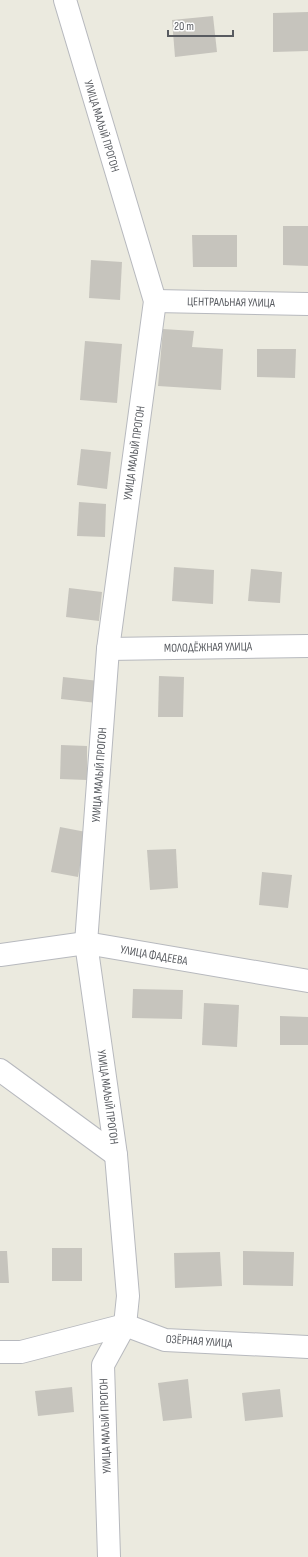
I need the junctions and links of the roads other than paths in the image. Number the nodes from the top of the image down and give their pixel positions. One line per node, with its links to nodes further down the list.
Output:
1 (65, 0): 2 (street, УЛИЦА МАЛЫЙ ПРОГОН)
2 (154, 301): 3 (street, ЦЕНТРАЛЬНАЯ УЛИЦА); 5 (street, УЛИЦА МАЛЫЙ ПРОГОН)
3 (308, 304)
4 (308, 646): 5 (street, МОЛОДЁЖНАЯ УЛИЦА)
5 (108, 649): 6 (street, УЛИЦА МАЛЫЙ ПРОГОН)
6 (86, 943): 7 (street, УЛИЦА ФАДЕЕВА); 8 (street, УЛИЦА ФАДЕЕВА); 10 (street, УЛИЦА МАЛЫЙ ПРОГОН)
7 (0, 955)
8 (308, 981)
9 (0, 1070): 10 (street)
10 (116, 1154): 11 (street, УЛИЦА МАЛЫЙ ПРОГОН)
11 (124, 1325): 12 (street, ОЗЁРНАЯ УЛИЦА); 13 (street); 14 (street, УЛИЦА МАЛЫЙ ПРОГОН)
12 (308, 1347)
13 (0, 1352)
14 (109, 1557)

